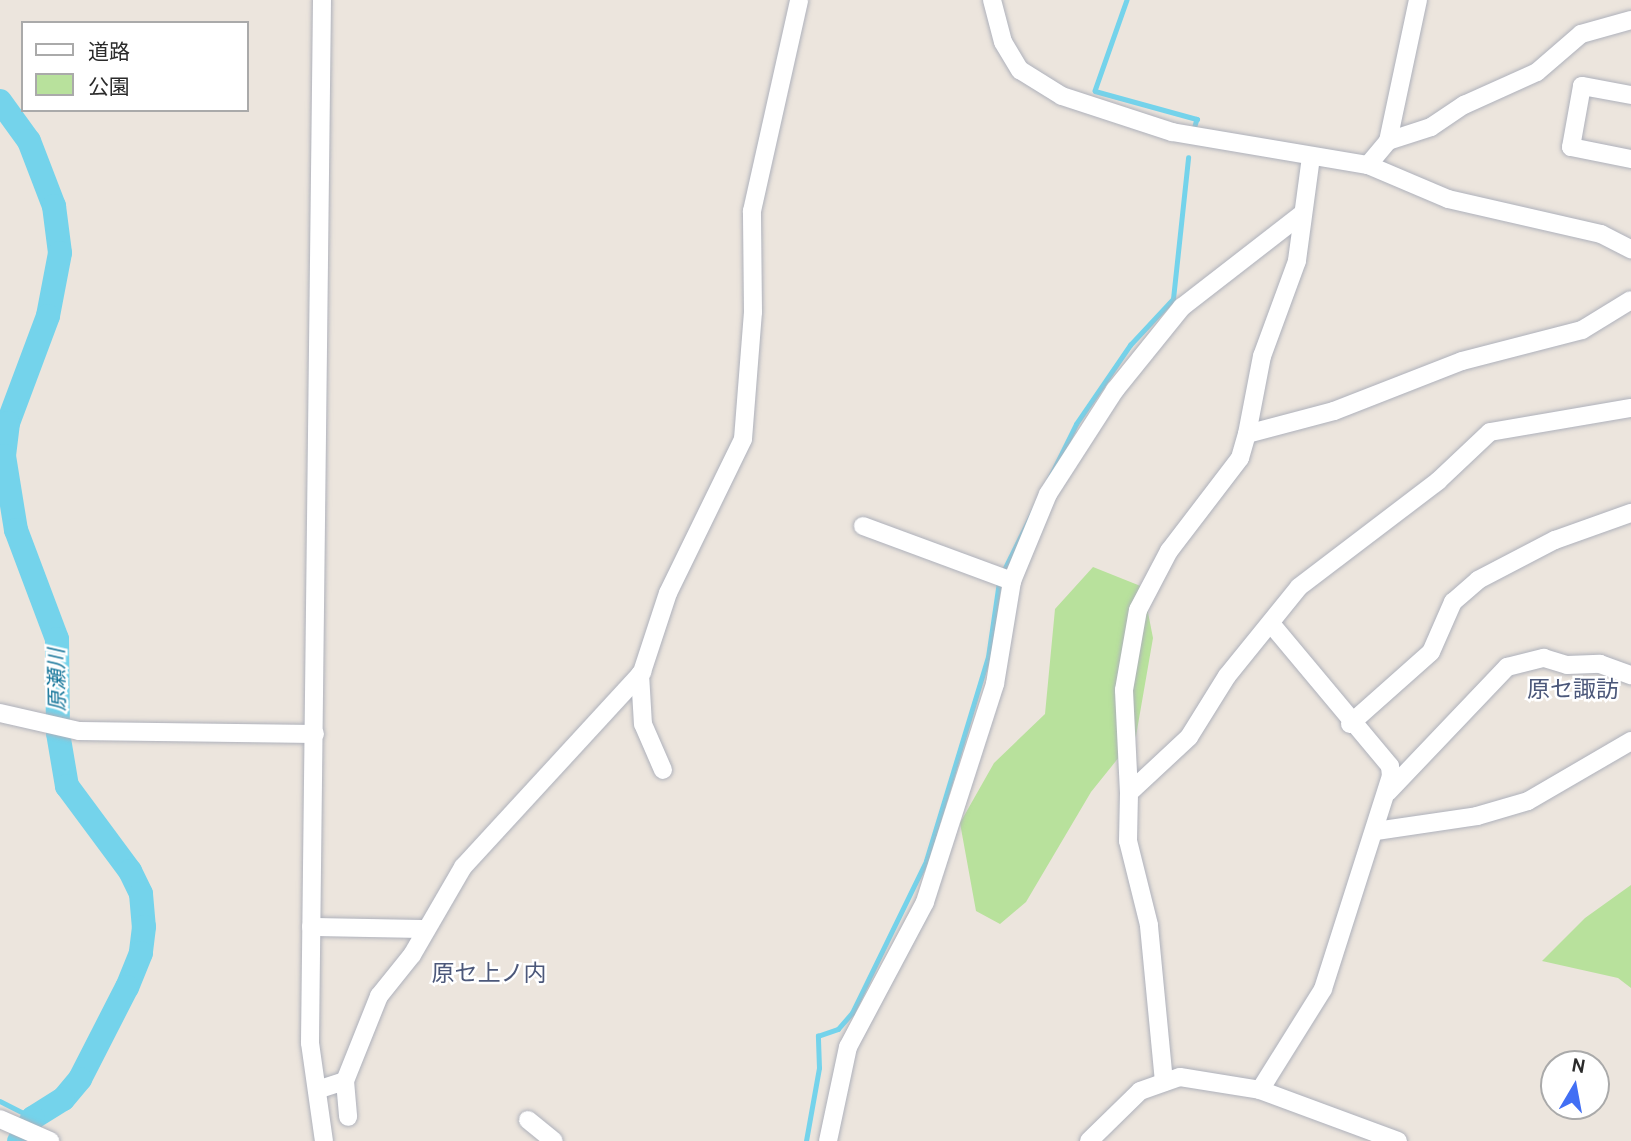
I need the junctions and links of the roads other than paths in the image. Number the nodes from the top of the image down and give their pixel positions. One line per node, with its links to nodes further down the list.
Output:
1 (322, 0): 24 (street)
2 (799, 0): 20 (street)
3 (992, 0): 8 (street)
4 (1418, 0): 7 (street)
5 (1631, 20): 7 (street)
6 (1631, 95): 9 (street)
7 (1388, 141): 10 (street)
8 (1311, 157): 10 (street); 11 (street)
9 (1631, 159)
10 (1368, 164): 12 (street)
11 (1302, 214): 15 (street); 18 (street)
12 (1631, 249)
13 (1631, 300): 15 (street)
14 (1631, 408): 19 (street)
15 (1247, 434): 28 (street)
16 (1631, 513): 23 (street)
17 (863, 526): 18 (street)
18 (1004, 579): 42 (street)
19 (1273, 626): 23 (street); 28 (street)
20 (640, 674): 26 (street); 31 (street)
21 (1631, 675): 27 (street)
22 (9, 715): 24 (street)
23 (1350, 724): 27 (street)
24 (315, 734): 30 (street)
25 (1631, 741): 29 (street)
26 (663, 770)
27 (1388, 792): 29 (street)
28 (1129, 793): 33 (street)
29 (1376, 831): 35 (street)
30 (311, 927): 31 (street); 34 (street)
31 (426, 929): 32 (street)
32 (345, 1081): 34 (street); 36 (street)
33 (1164, 1082): 35 (street); 43 (street)
34 (317, 1090): 40 (street)
35 (1260, 1090): 44 (street)
36 (348, 1117)
37 (0, 1119): 39 (street)
38 (528, 1120): 41 (street)
39 (50, 1141)
40 (324, 1141)
41 (554, 1141)
42 (828, 1141)
43 (1089, 1141)
44 (1398, 1141)

